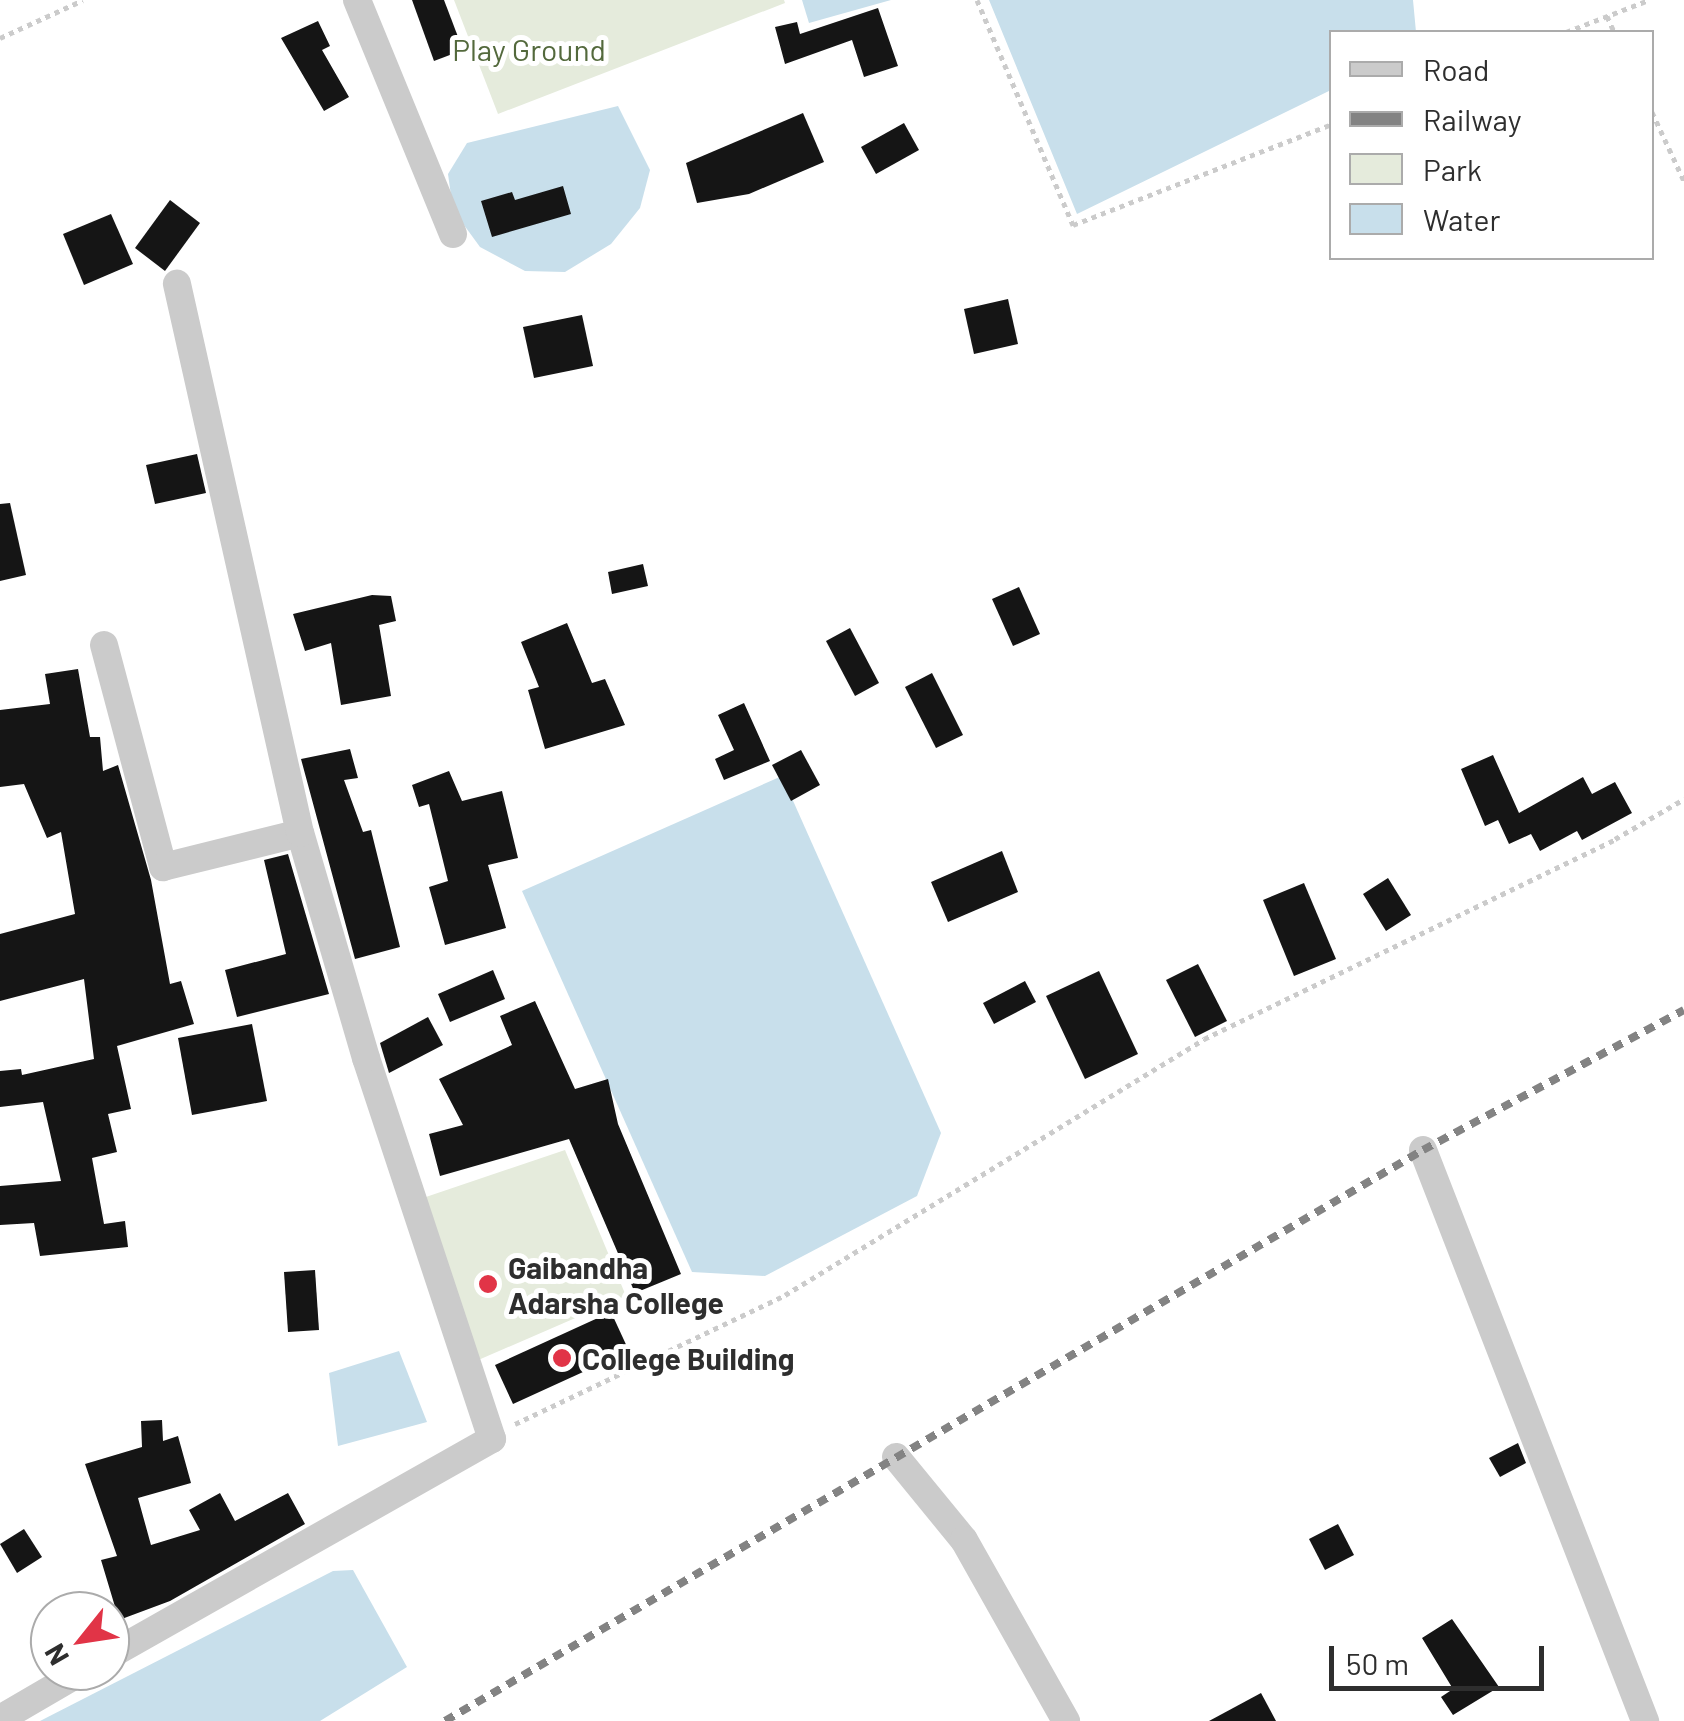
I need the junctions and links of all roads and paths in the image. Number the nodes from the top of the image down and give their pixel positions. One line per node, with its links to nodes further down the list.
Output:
1 (84, 0): 8 (path)
2 (357, 0): 12 (street)
3 (977, 0): 10 (path)
4 (1649, 0): 5 (path)
5 (1607, 16): 6 (path); 7 (path)
6 (1571, 30)
7 (1613, 30)
8 (0, 38)
9 (1654, 116): 11 (path)
10 (1329, 125)
11 (1684, 181)
12 (453, 234)
13 (177, 284): 16 (street)
14 (104, 645): 16 (street)
15 (1684, 799): 18 (path)
16 (300, 833): 18 (street)
17 (1423, 1150): 24 (street)
18 (492, 1440): 20 (street)
19 (896, 1457): 23 (street)
20 (130, 1644)
21 (47, 1691): 22 (street)
22 (0, 1718)
23 (1066, 1721)
24 (1644, 1721)

